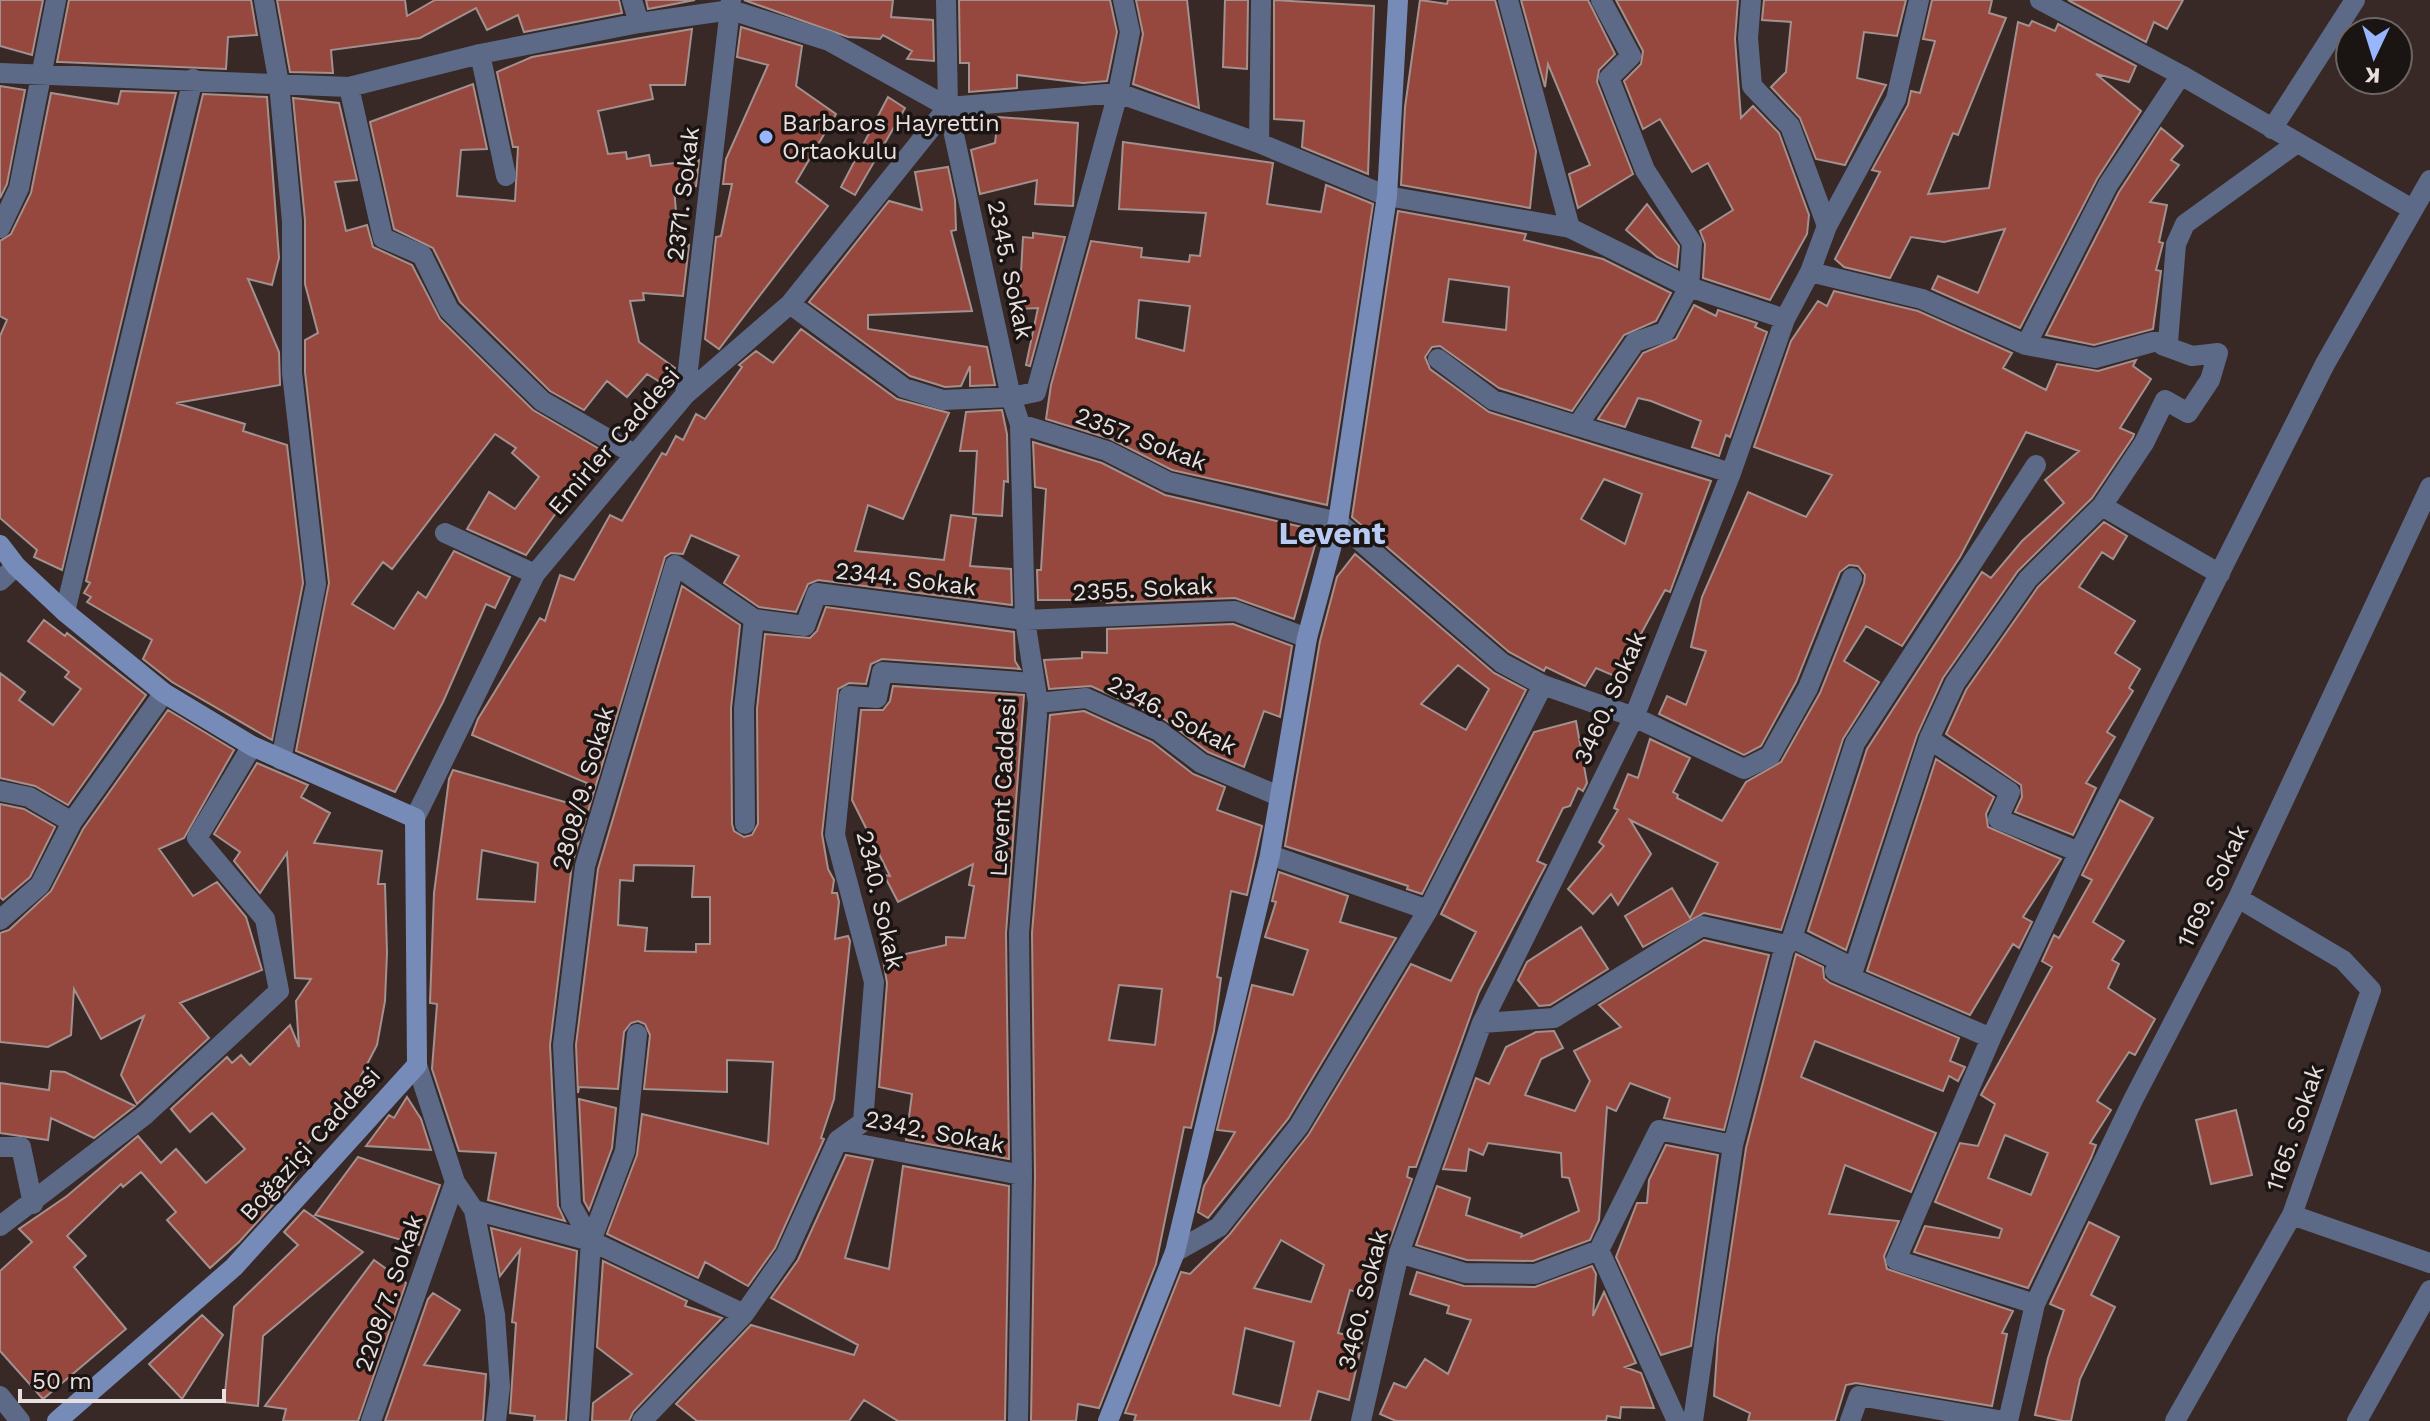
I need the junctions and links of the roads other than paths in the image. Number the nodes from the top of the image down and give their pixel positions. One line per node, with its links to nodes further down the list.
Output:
1 (56, 0): 18 (street)
2 (264, 0): 21 (street)
3 (632, 0): 15 (street)
4 (946, 0): 24 (street, 2345. Sokak)
5 (1123, 0): 23 (street)
6 (1261, 0): 26 (street)
7 (1398, 0): 30 (street)
8 (1508, 0): 34 (street)
9 (1601, 0): 36 (street)
10 (1751, 0): 32 (street)
11 (1919, 0): 32 (street, 3460. Sokak)
12 (2040, 0): 19 (street)
13 (2355, 0): 25 (street)
14 (731, 5): 15 (street); 24 (street); 42 (street, 2371. Sokak)
15 (639, 23): 16 (street)
16 (480, 54): 22 (street); 28 (street)
17 (0, 73): 18 (street)
18 (39, 75): 20 (street); 33 (street)
19 (2181, 75): 25 (street); 39 (street)
20 (193, 79): 21 (street); 59 (street)
21 (279, 84): 22 (street); 70 (street)
22 (349, 87): 46 (street)
23 (1118, 93): 24 (street); 26 (street); 43 (street)
24 (948, 107): 37 (street, Emirler Caddesi); 43 (street, 2345. Sokak)
25 (2272, 129): 27 (street)
26 (1259, 143): 30 (street)
27 (2297, 143): 31 (street); 40 (street)
28 (506, 176)
29 (2430, 180): 31 (street)
30 (1387, 196): 34 (street); 51 (street)
31 (2412, 209): 56 (street)
32 (1827, 226): 35 (street, 3460. Sokak)
33 (0, 228)
34 (1570, 228): 36 (street)
35 (1810, 272): 38 (street, 3460. Sokak); 39 (street)
36 (1689, 287): 38 (street); 45 (street)
37 (790, 304): 42 (street, Emirler Caddesi); 43 (street)
38 (1785, 319): 48 (street, 3460. Sokak)
39 (2026, 345): 40 (street)
40 (2162, 345): 50 (street)
41 (1438, 359): 45 (street)
42 (685, 395): 46 (street, Emirler Caddesi)
43 (1011, 397): 44 (street, Levent Caddesi)
44 (1020, 424): 51 (street, 2357. Sokak); 61 (street, Levent Caddesi)
45 (1577, 426): 48 (street)
46 (634, 454): 55 (street, Emirler Caddesi)
47 (2036, 465): 81 (street)
48 (1731, 473): 67 (street, 3460. Sokak)
49 (2430, 487): 78 (street, 1169. Sokak)
50 (2102, 506): 56 (street); 68 (street)
51 (1338, 522): 62 (street); 63 (street)
52 (445, 533): 55 (street)
53 (0, 545): 54 (street)
54 (16, 566): 58 (street); 59 (street)
55 (535, 574): 73 (street, Emirler Caddesi)
56 (2220, 574): 76 (street)
57 (1852, 578): 67 (street)
58 (0, 581)
59 (65, 612): 64 (street)
60 (754, 619): 61 (street, 2344. Sokak); 75 (street); 95 (street, 2808/9. Sokak)
61 (1025, 620): 62 (street, 2355. Sokak); 65 (street, Levent Caddesi)
62 (1307, 638): 72 (street)
63 (1543, 685): 67 (street); 79 (street)
64 (164, 693): 69 (street); 74 (street)
65 (1036, 693): 66 (street, 2346. Sokak); 72 (street, 2346. Sokak); 89 (street, Levent Caddesi)
66 (849, 696): 86 (street, 2340. Sokak)
67 (1634, 717): 82 (street, 3460. Sokak)
68 (1929, 739): 76 (street); 81 (street)
69 (252, 746): 70 (street); 91 (street)
70 (281, 760): 73 (street)
71 (0, 791): 74 (street)
72 (1279, 796): 77 (street)
73 (415, 818): 85 (street, Boğaziçi Caddesi)
74 (72, 822): 80 (street)
75 (745, 824)
76 (2079, 852): 84 (street)
77 (1270, 855): 79 (street); 97 (street)
78 (2238, 898): 93 (street, 1165. Sokak); 101 (street, 1169. Sokak)
79 (1428, 910): 97 (street)
80 (0, 920)
81 (1787, 944): 82 (street); 84 (street); 87 (street)
82 (1482, 1023): 98 (street, 3460. Sokak)
83 (637, 1034): 95 (street)
84 (1991, 1038): 101 (street)
85 (417, 1065): 90 (street); 106 (street, Boğaziçi Caddesi)
86 (838, 1140): 89 (street, 2342. Sokak); 102 (street, 2340. Sokak)
87 (1733, 1145): 96 (street); 115 (street)
88 (0, 1147): 91 (street)
89 (1022, 1175): 111 (street, Levent Caddesi)
90 (455, 1182): 92 (street); 107 (street, 2208/7. Sokak)
91 (33, 1204): 94 (street)
92 (474, 1210): 95 (street); 108 (street)
93 (2292, 1215): 99 (street); 117 (street, 1165. Sokak)
94 (0, 1226)
95 (591, 1241): 102 (street); 109 (street)
96 (1599, 1250): 98 (street); 114 (street)
97 (1175, 1252): 112 (street)
98 (1399, 1253): 113 (street, 3460. Sokak)
99 (2430, 1263)
100 (2430, 1290): 118 (street)
101 (2035, 1304): 104 (street, 1169. Sokak)
102 (744, 1314): 110 (street, 2340. Sokak)
103 (0, 1396): 105 (street)
104 (1996, 1420): 116 (street)
105 (20, 1421)
106 (57, 1421)
107 (371, 1421)
108 (496, 1421)
109 (579, 1421)
110 (642, 1421)
111 (1018, 1421)
112 (1108, 1421)
113 (1361, 1421)
114 (1677, 1421)
115 (1693, 1421)
116 (1850, 1421)
117 (2175, 1421)
118 (2357, 1421)

